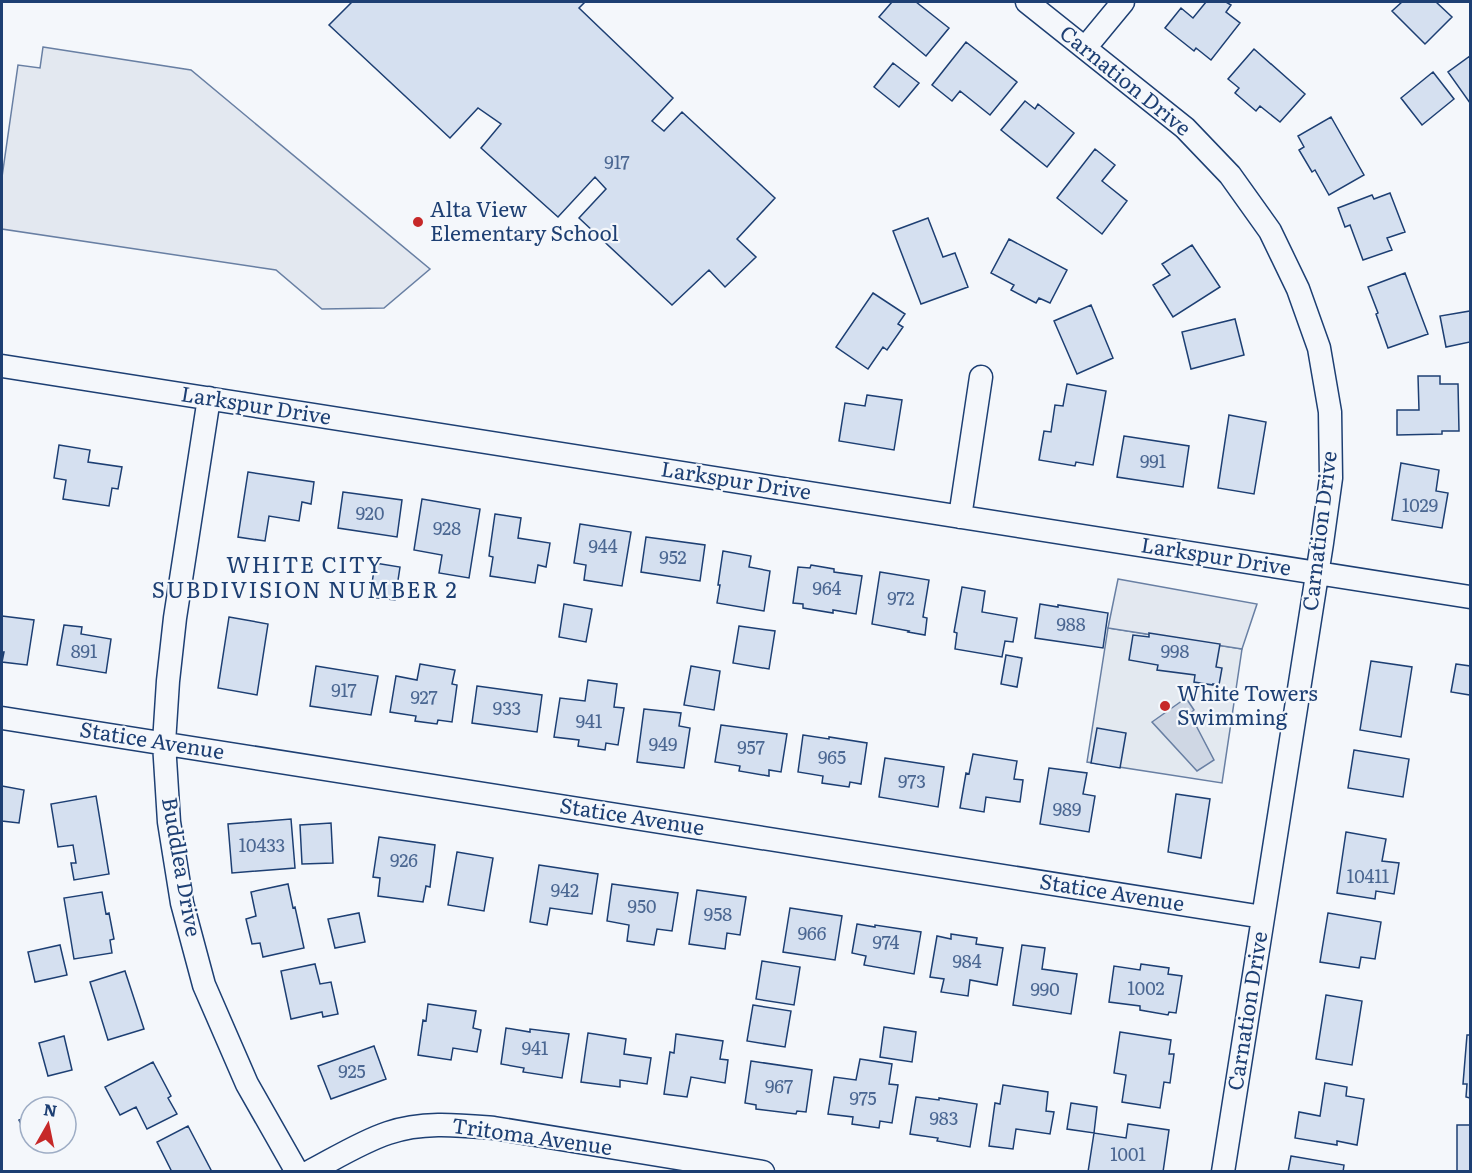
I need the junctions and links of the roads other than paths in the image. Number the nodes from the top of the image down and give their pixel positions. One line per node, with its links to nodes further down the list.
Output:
1 (1027, 2): 3 (street, Carnation Drive)
2 (1123, 2): 3 (street)
3 (1085, 48): 8 (street, Carnation Drive)
4 (2, 366): 6 (street, Larkspur Drive)
5 (981, 377): 7 (street)
6 (208, 398): 7 (street, Larkspur Drive); 11 (street, Buddlea Drive)
7 (960, 517): 8 (street, Larkspur Drive)
8 (1317, 573): 9 (street, Larkspur Drive); 12 (street, Carnation Drive)
9 (1470, 597)
10 (2, 718): 11 (street, Statice Avenue)
11 (165, 743): 12 (street, Statice Avenue); 13 (street, Buddlea Drive)
12 (1263, 917): 16 (street, Carnation Drive)
13 (297, 1172)
14 (309, 1172): 15 (street, Tritoma Avenue)
15 (763, 1172)
16 (1223, 1172)

